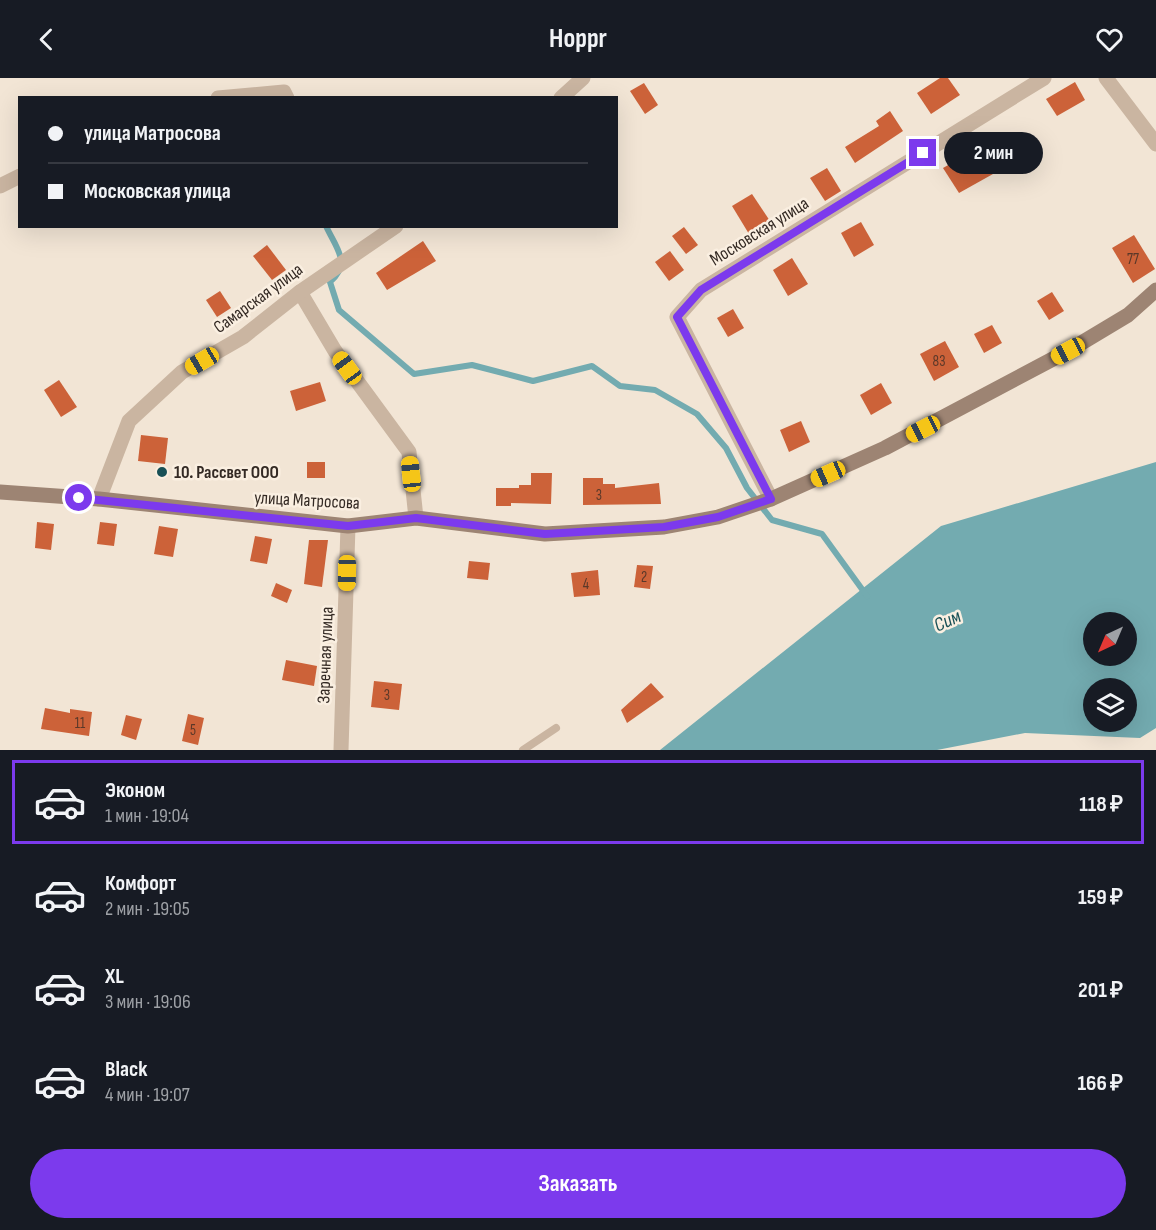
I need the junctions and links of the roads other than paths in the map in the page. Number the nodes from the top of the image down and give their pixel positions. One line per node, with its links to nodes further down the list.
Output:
1 (583, 78): 6 (street)
2 (1044, 78): 15 (street, Московская улица)
3 (1107, 78): 7 (street)
4 (240, 96): 5 (street)
5 (286, 96)
6 (563, 96)
7 (1156, 144)
8 (18, 177): 9 (street)
9 (0, 186)
10 (393, 228): 12 (street, Самарская улица)
11 (1156, 290): 15 (main road, улица Матросова)
12 (300, 292): 14 (street, Самарская улица); 16 (street)
13 (0, 492): 14 (main road, улица Матросова)
14 (99, 499): 17 (main road, улица Матросова)
15 (771, 499): 16 (main road, улица Матросова)
16 (416, 518): 17 (main road, улица Матросова)
17 (348, 526): 19 (street, Заречная улица)
18 (556, 728): 20 (lane)
19 (341, 750)
20 (523, 750)

